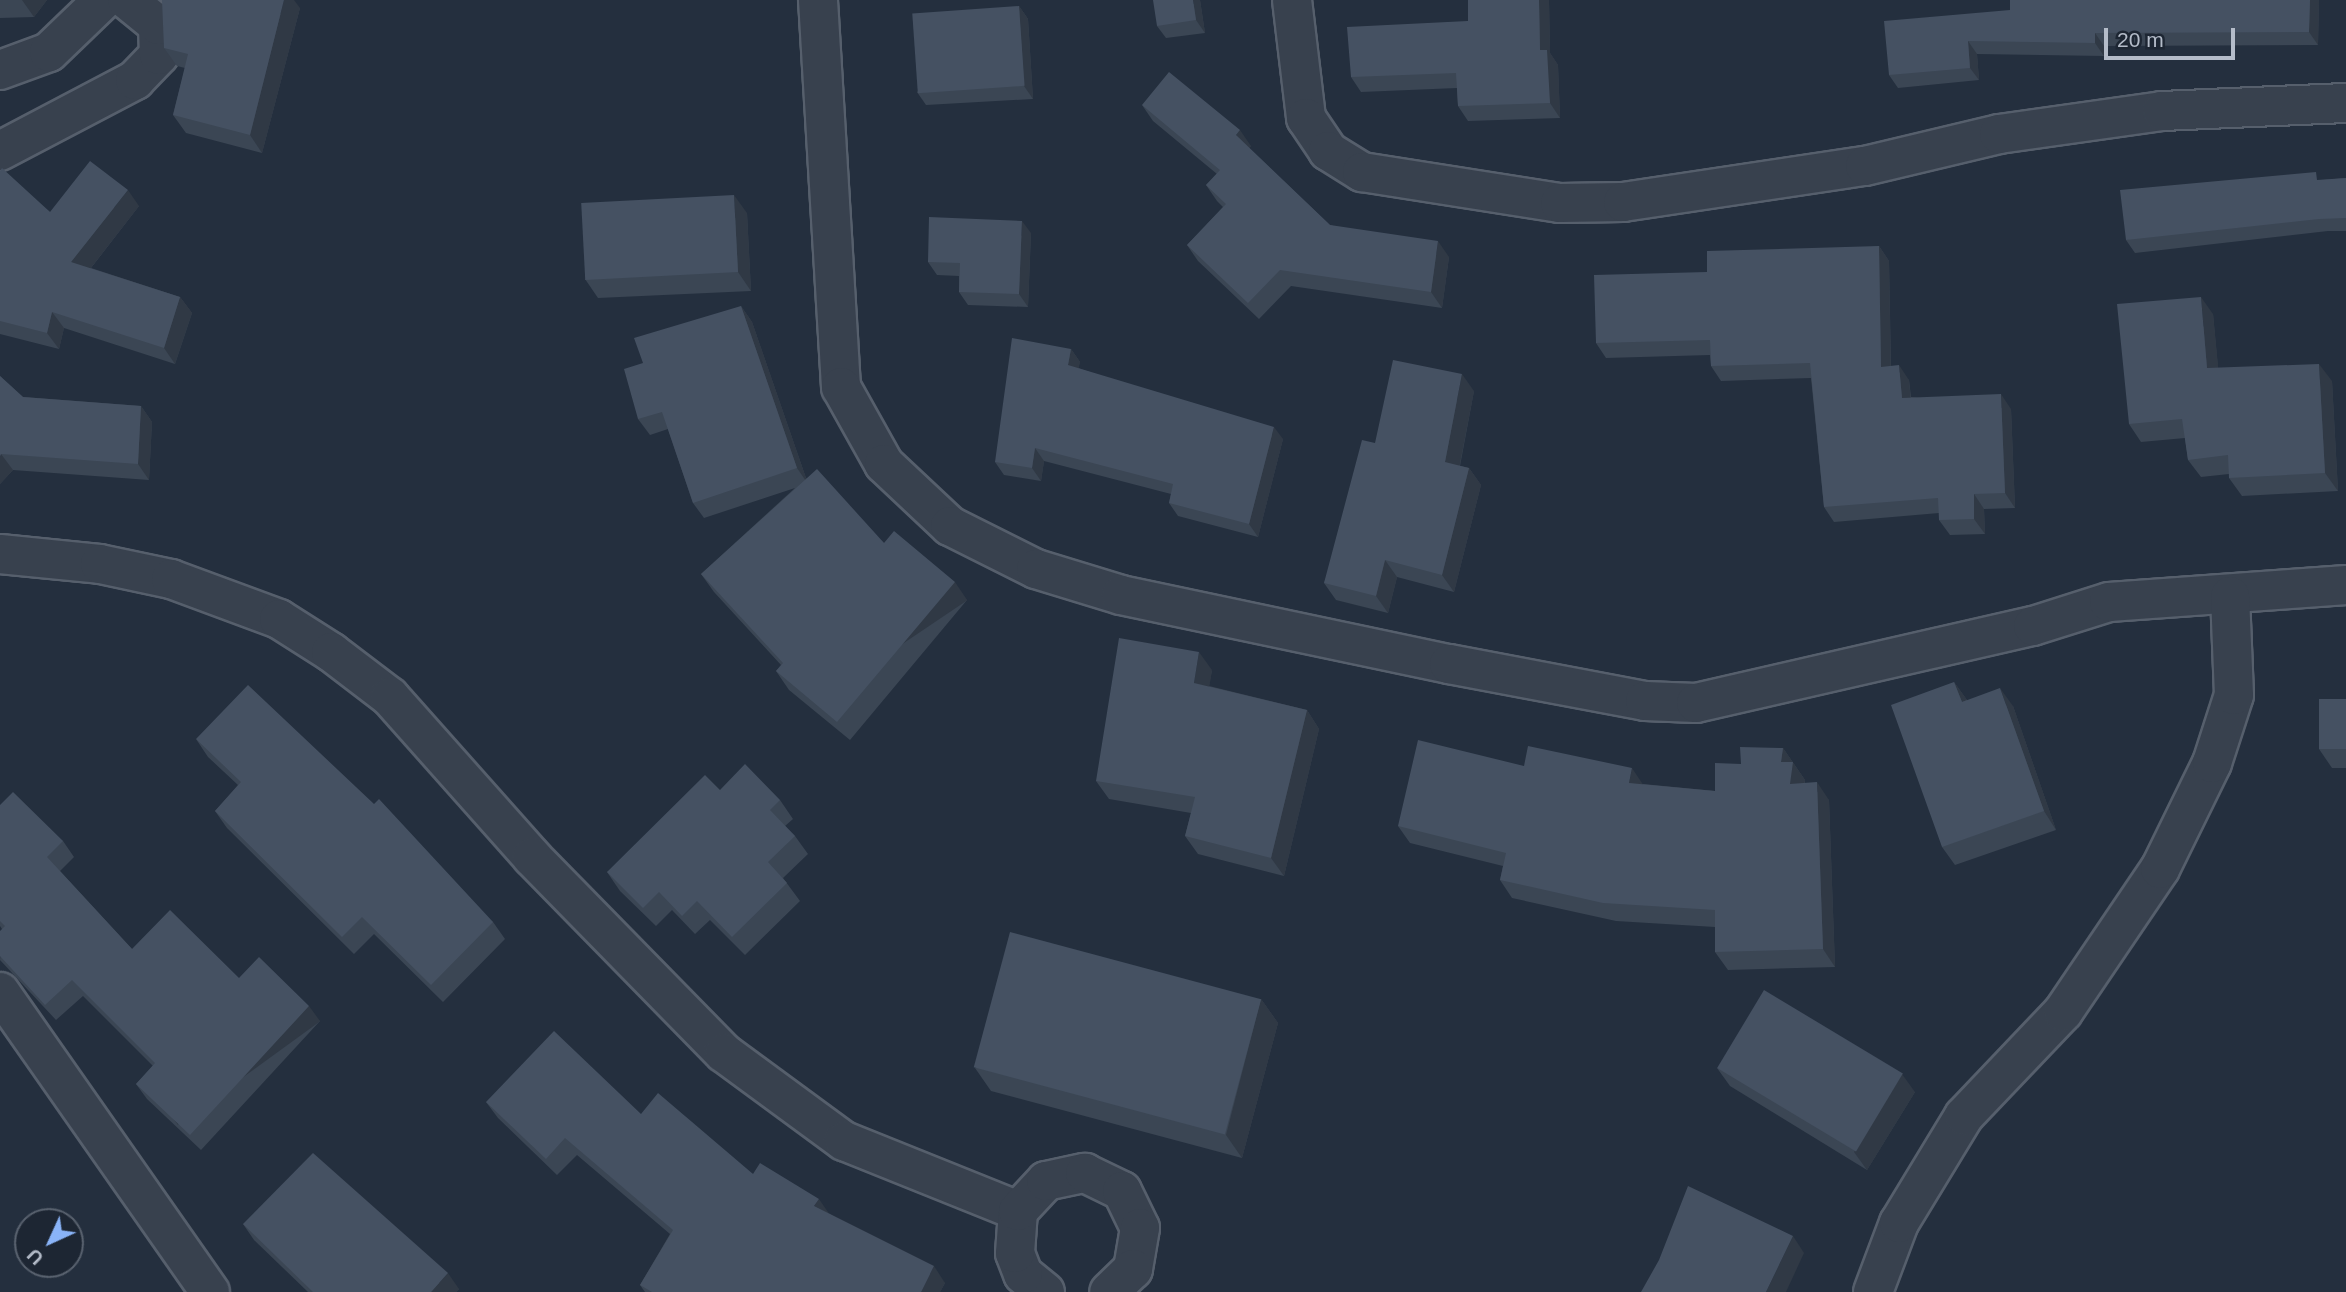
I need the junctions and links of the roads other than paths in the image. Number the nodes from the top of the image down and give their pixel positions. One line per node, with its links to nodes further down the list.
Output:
1 (103, 0): 5 (street)
2 (127, 0): 7 (street)
3 (818, 0): 10 (street)
4 (1292, 0): 6 (street)
5 (0, 70)
6 (2346, 103)
7 (0, 151)
8 (0, 554): 12 (street)
9 (2346, 585): 10 (street)
10 (2230, 596): 16 (street)
11 (0, 992): 13 (street)
12 (1018, 1211): 14 (street); 15 (street)
13 (210, 1292)
14 (1045, 1292)
15 (1110, 1292)
16 (1873, 1292)

